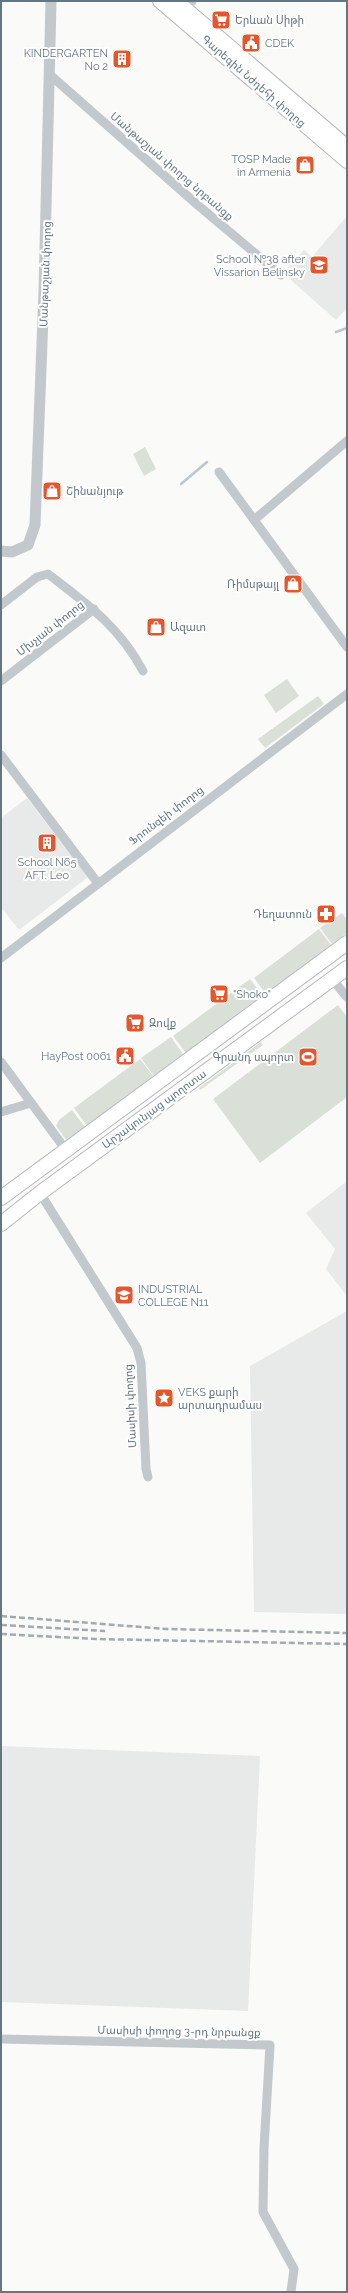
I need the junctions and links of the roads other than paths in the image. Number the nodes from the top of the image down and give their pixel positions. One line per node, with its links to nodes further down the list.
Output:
1 (51, 1): 4 (street, Մանթաշյան փողոց)
2 (160, 1): 6 (main road, Գարեգին Նժդեհի փողոց)
3 (185, 4): 5 (main road, Գարեգին Նժդեհի փողոց)
4 (49, 74): 7 (street, Մանթաշյան փողոց նրբանցք); 11 (street, Մանթաշյան փողոց)
5 (347, 147)
6 (347, 161)
7 (281, 275)
8 (347, 441): 10 (street)
9 (219, 472): 10 (street)
10 (254, 520): 14 (street)
11 (1, 551)
12 (1, 605): 13 (street)
13 (94, 609): 15 (street); 16 (street, Մխչյան փողոց)
14 (347, 647)
15 (143, 671)
16 (1, 681)
17 (347, 694): 19 (street, Ֆրունզեի փողոց)
18 (1, 755): 19 (street)
19 (97, 882): 21 (street, Ֆրունզեի փողոց)
20 (347, 943): 22 (main road, Արշակունյաց պողոտա)
21 (1, 958)
22 (320, 963): 24 (main road); 29 (main road, Արշակունյաց պողոտա)
23 (347, 968): 24 (main road, Արշակունյաց պողոտա)
24 (332, 979): 25 (street); 31 (main road, Արշակունյաց պողոտա)
25 (347, 997)
26 (1, 1062): 27 (street)
27 (31, 1103): 28 (street); 29 (street)
28 (1, 1112)
29 (66, 1150): 30 (main road, Արշակունյաց պողոտա)
30 (29, 1176): 31 (main road); 32 (main road, Արշակունյաց պողոտա)
31 (40, 1193): 33 (main road, Արշակունյաց պողոտա); 34 (street, Մասիսի փողոց)
32 (1, 1198)
33 (1, 1224)
34 (148, 1477)
35 (1, 2039): 36 (street, Մասիսի փողոց 3-րդ նրբանցք)
36 (291, 2292)

